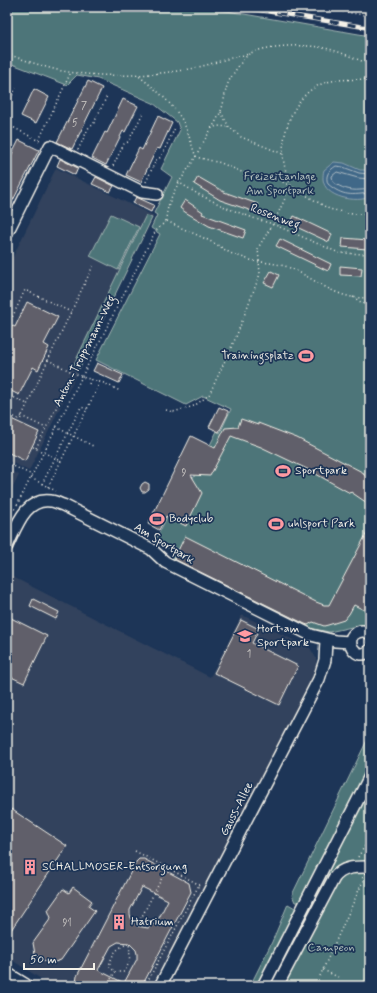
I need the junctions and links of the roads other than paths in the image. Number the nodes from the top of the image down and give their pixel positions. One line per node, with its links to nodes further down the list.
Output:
1 (157, 194): 2 (street)
2 (7, 233)
3 (7, 546): 5 (street, Am Sportpark)
4 (370, 634): 6 (street)
5 (326, 640): 6 (street, Am Sportpark); 12 (street, Gauss-Allee)
6 (350, 642): 7 (street)
7 (370, 650)
8 (370, 776): 13 (street)
9 (370, 866): 14 (street)
10 (7, 975): 11 (main road)
11 (25, 986)
12 (160, 986)
13 (263, 986)
14 (277, 986)

